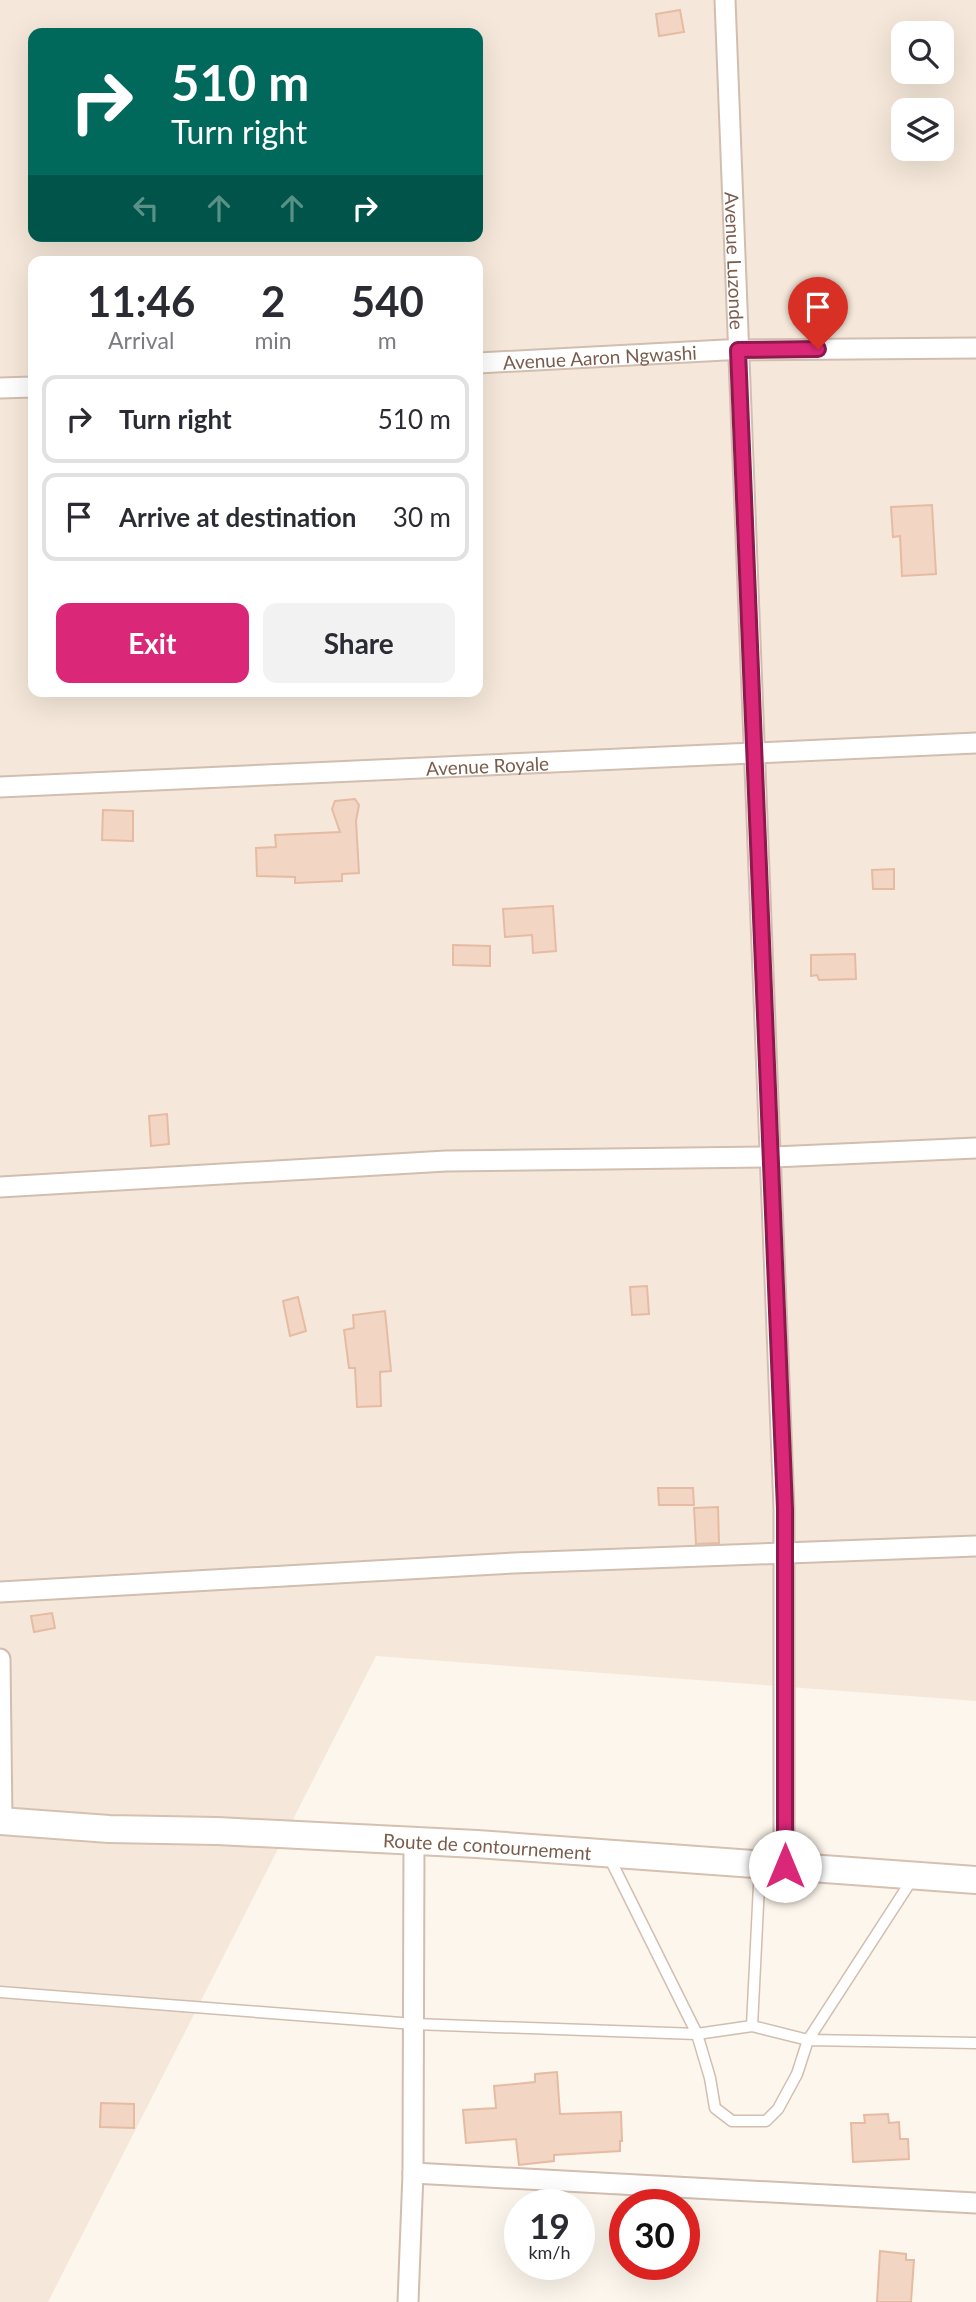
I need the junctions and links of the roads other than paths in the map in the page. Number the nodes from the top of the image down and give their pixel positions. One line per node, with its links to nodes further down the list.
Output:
1 (725, 0): 3 (street, Avenue Luzonde)
2 (976, 348): 3 (street, Avenue Aaron Ngwashi)
3 (738, 350): 4 (street, Avenue Aaron Ngwashi); 8 (street, Avenue Luzonde)
4 (483, 363)
5 (28, 387): 6 (street)
6 (0, 388)
7 (976, 743): 8 (street, Avenue Royale)
8 (755, 754): 9 (street, Avenue Royale); 11 (street, Avenue Luzonde)
9 (0, 788)
10 (976, 1148): 11 (street)
11 (771, 1157): 12 (street); 14 (street, Avenue Luzonde)
12 (0, 1187)
13 (976, 1546): 14 (street)
14 (785, 1555): 15 (street); 20 (street, Avenue Luzonde)
15 (0, 1592)
16 (0, 1660): 17 (street)
17 (1, 1821): 18 (street, Route de contournement)
18 (414, 1842): 19 (street, Route de contournement); 24 (street)
19 (607, 1854): 20 (street, Route de contournement); 26 (lane)
20 (772, 1865): 21 (street, Route de contournement); 25 (lane)
21 (915, 1876): 22 (street, Route de contournement); 27 (lane)
22 (976, 1880)
23 (0, 1992): 24 (lane)
24 (414, 2024): 26 (lane); 29 (street)
25 (752, 2026): 26 (lane); 27 (lane)
26 (697, 2034): 27 (lane)
27 (808, 2040): 28 (lane)
28 (976, 2043)
29 (413, 2173): 30 (street); 31 (street)
30 (976, 2203)
31 (408, 2302)

